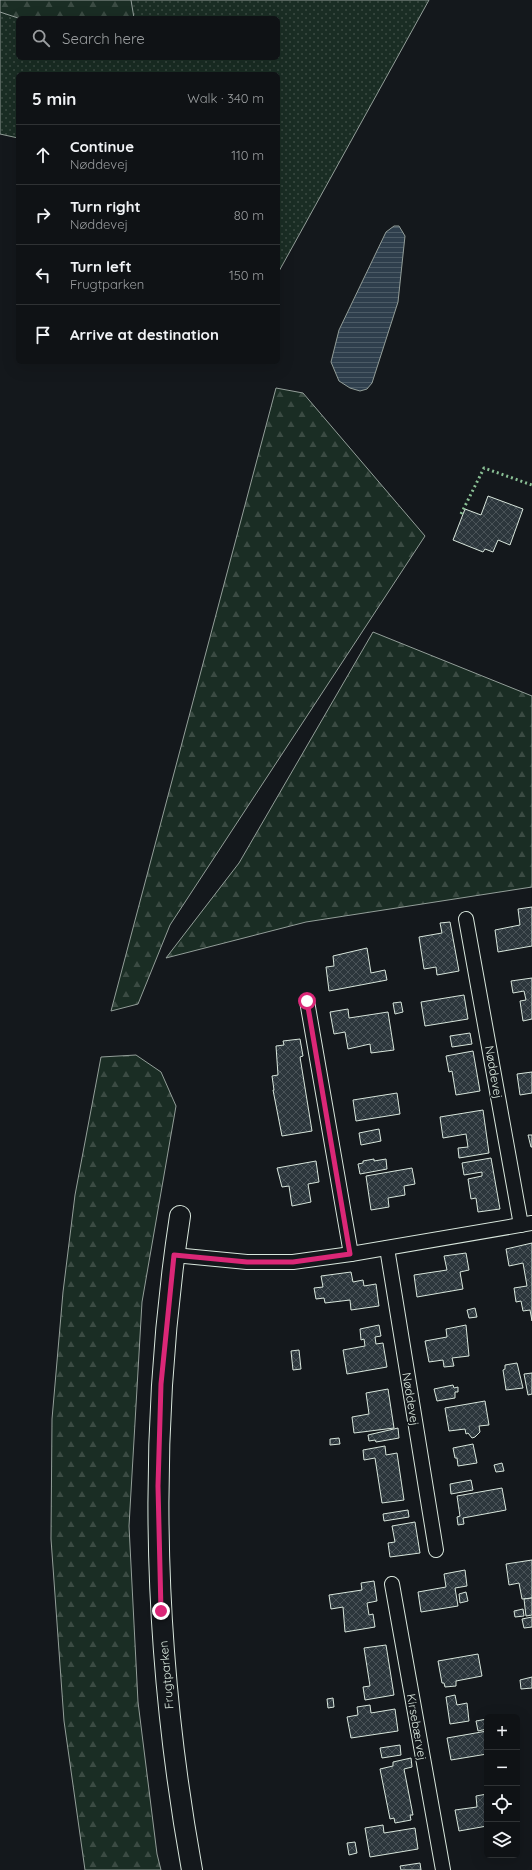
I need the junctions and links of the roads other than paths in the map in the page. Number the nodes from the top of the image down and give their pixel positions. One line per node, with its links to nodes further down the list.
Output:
1 (466, 920): 4 (street, Nøddevej)
2 (307, 1001): 6 (street)
3 (180, 1216): 7 (street, Frugtparken)
4 (527, 1224): 5 (street, Nøddevej)
5 (387, 1248): 6 (street, Nøddevej); 8 (street, Nøddevej)
6 (350, 1254): 7 (street, Nøddevej)
7 (174, 1255): 10 (street, Frugtparken)
8 (436, 1550)
9 (392, 1584): 11 (street, Kirsebærvej)
10 (192, 1870)
11 (443, 1870)

